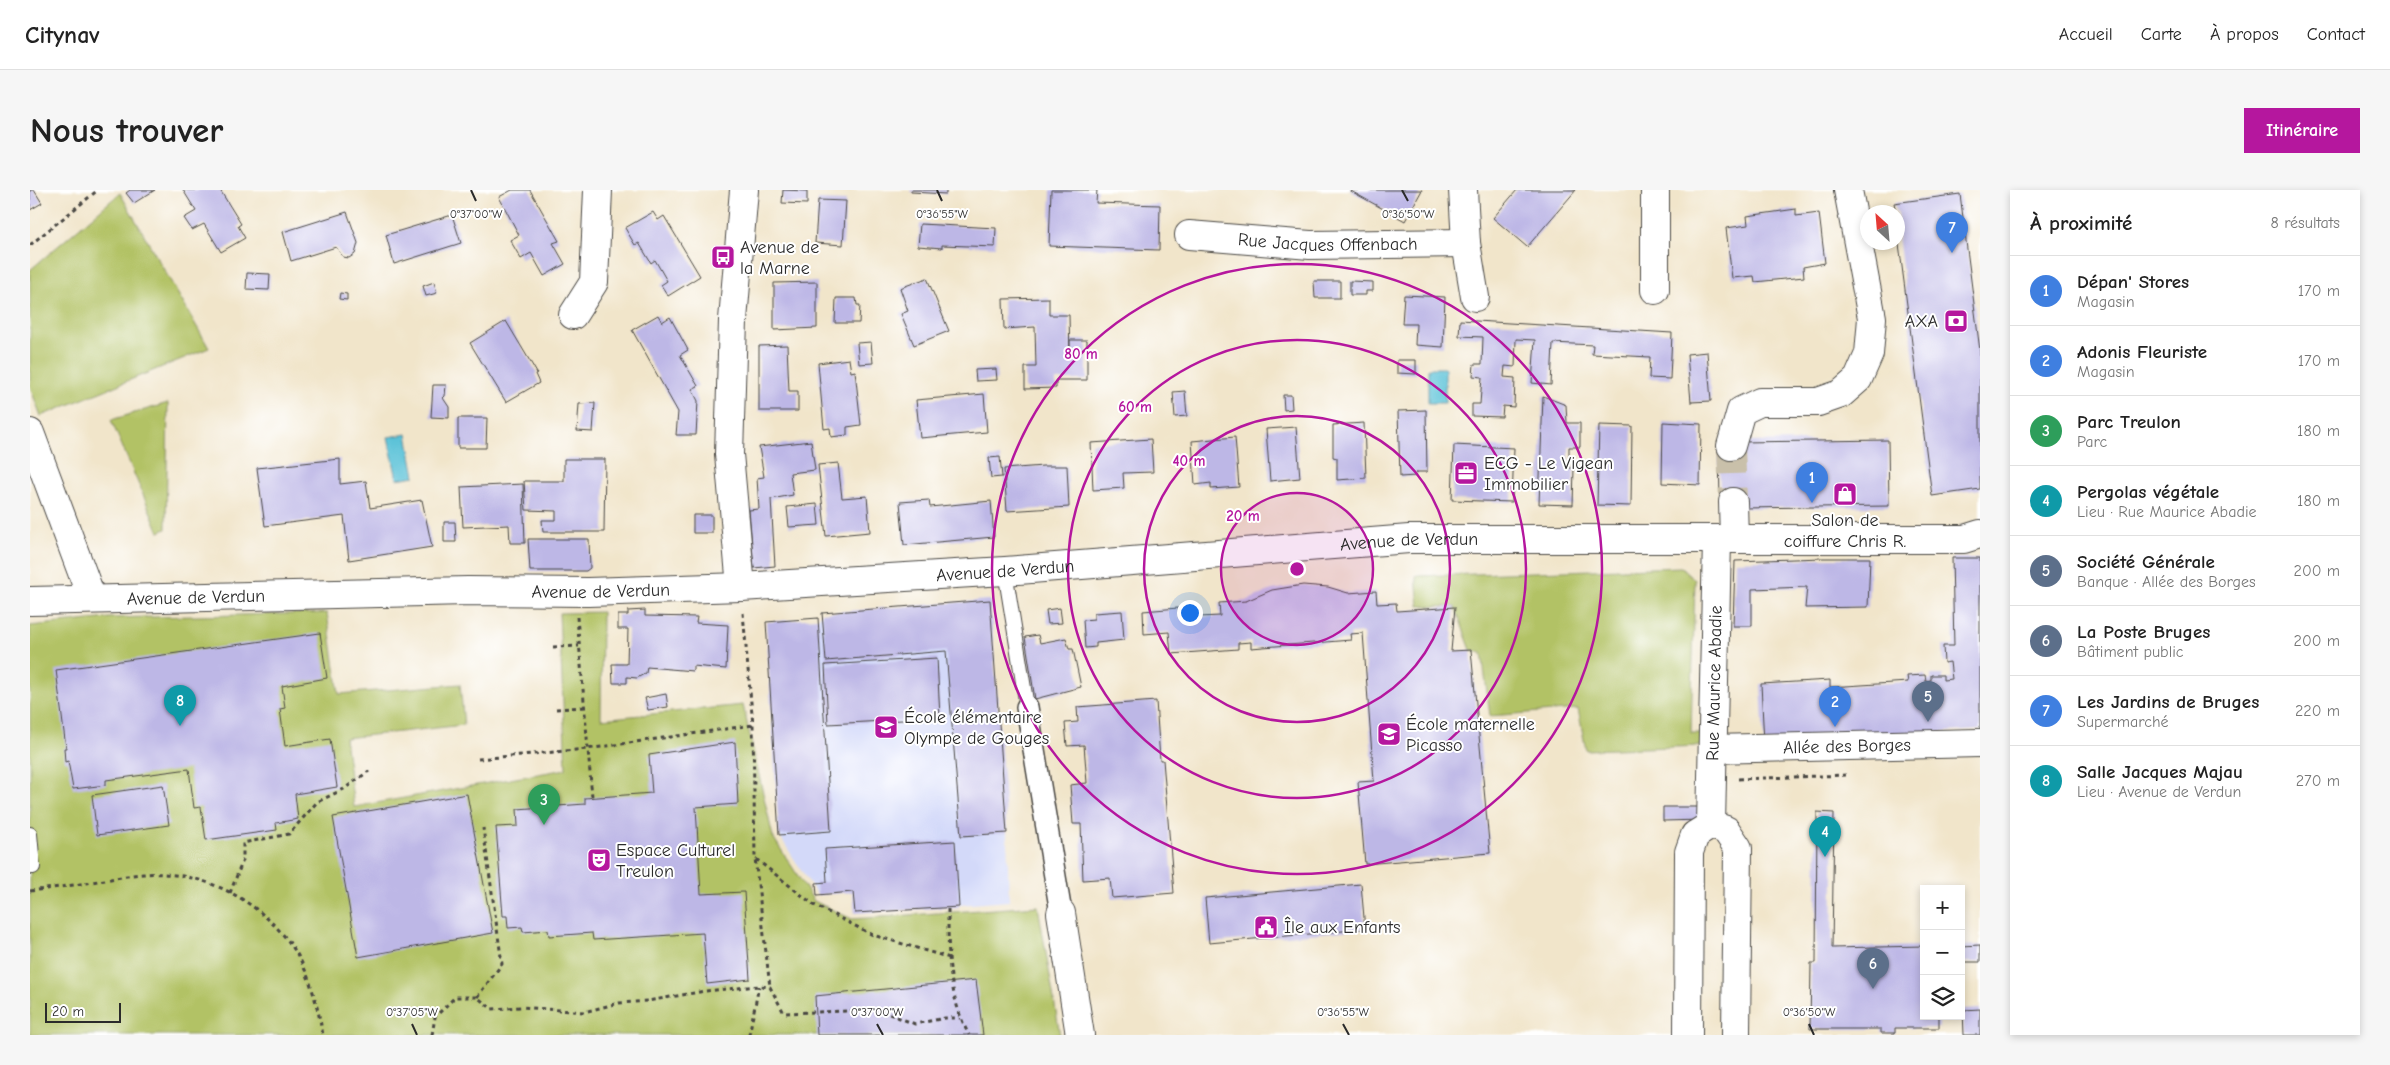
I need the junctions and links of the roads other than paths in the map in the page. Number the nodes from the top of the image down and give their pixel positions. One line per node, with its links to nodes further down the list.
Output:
1 (598, 190): 10 (street)
2 (744, 190): 17 (street)
3 (1463, 190): 7 (street)
4 (1655, 190): 8 (street)
5 (1848, 190): 12 (street)
6 (1189, 235): 7 (street, Rue Jacques Offenbach)
7 (1466, 243): 9 (street)
8 (1654, 290)
9 (1475, 297)
10 (572, 315)
11 (30, 433): 18 (street)
12 (1731, 446)
13 (1733, 502): 15 (street, Rue Maurice Abadie)
14 (1980, 534): 15 (street, Avenue de Verdun)
15 (1726, 539): 16 (street, Avenue de Verdun); 22 (street, Rue Maurice Abadie)
16 (1005, 571): 17 (street, Avenue de Verdun); 20 (lane)
17 (741, 587): 18 (street, Avenue de Verdun)
18 (92, 599): 19 (street, Avenue de Verdun)
19 (30, 601)
20 (1027, 707): 26 (street)
21 (1980, 743): 22 (street, Allée des Borges)
22 (1713, 749): 23 (street, Rue Maurice Abadie)
23 (1711, 825): 28 (street); 29 (street)
24 (30, 834): 25 (lane)
25 (33, 867)
26 (1061, 913): 27 (street)
27 (1080, 1035)
28 (1688, 1035)
29 (1736, 1035)

